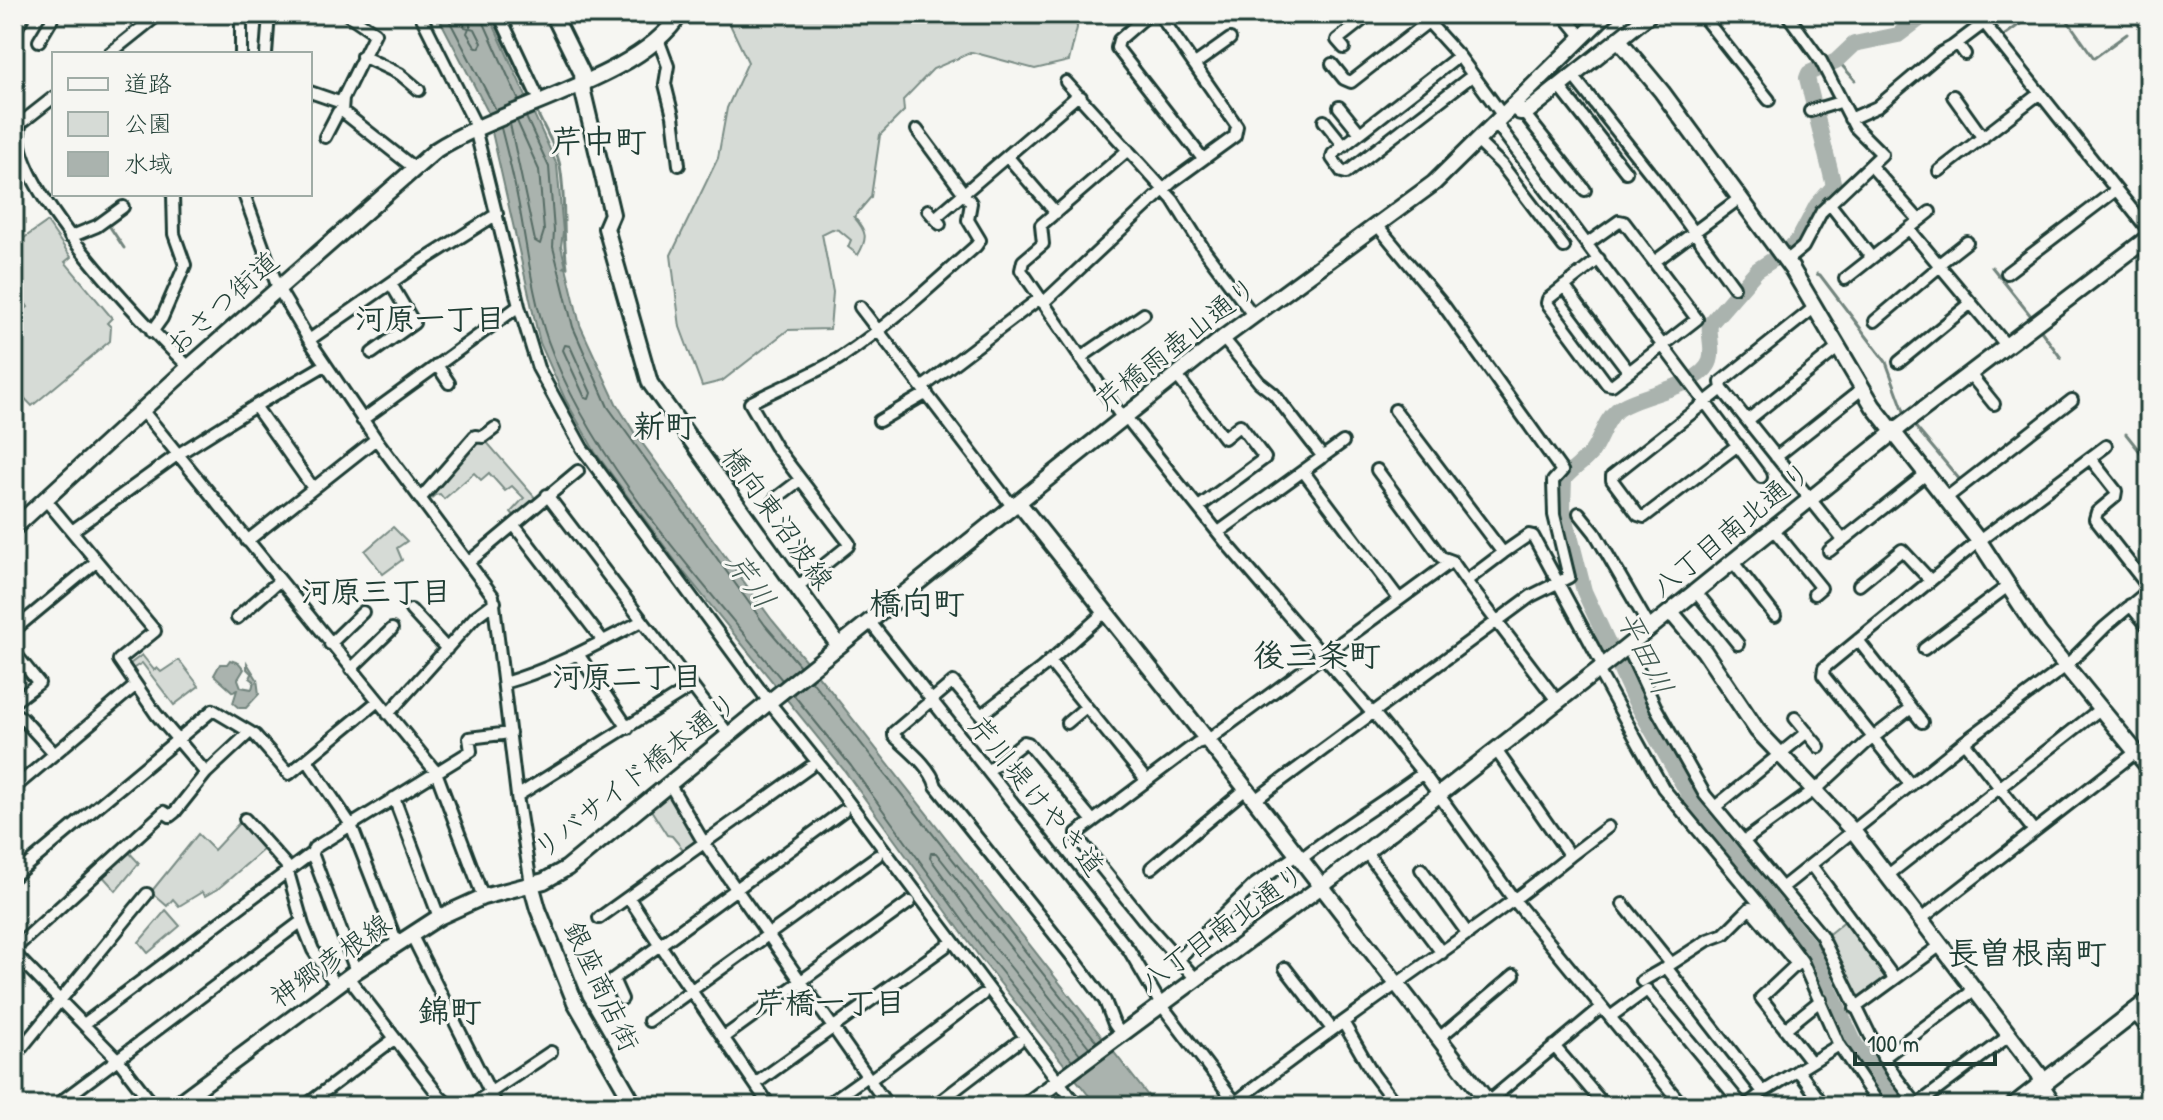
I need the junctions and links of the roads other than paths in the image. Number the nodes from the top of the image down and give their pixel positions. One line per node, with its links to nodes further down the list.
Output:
1 (55, 14): 23 (street)
2 (159, 14): 26 (street)
3 (241, 14): 27 (street)
4 (269, 14): 28 (street)
5 (347, 14): 30 (street)
6 (420, 14): 55 (street)
7 (499, 14): 45 (street)
8 (553, 14): 36 (street, 橋向東沼波線)
9 (680, 14): 20 (street, おさつ街道)
10 (1154, 14): 32 (street); 64 (street)
11 (1370, 14): 25 (street)
12 (1563, 14): 19 (street)
13 (1606, 14): 19 (street, 芹橋雨壺山通り)
14 (1650, 14): 22 (street)
15 (1701, 14): 46 (street)
16 (1787, 14): 47 (street)
17 (1424, 18): 31 (street); 33 (street)
18 (1981, 18): 24 (street); 41 (street)
19 (1582, 37): 51 (street, 芹橋雨壺山通り)
20 (658, 39): 36 (street, おさつ街道); 65 (street)
21 (1230, 39): 32 (street)
22 (1619, 40): 35 (street); 76 (street)
23 (39, 41)
24 (1958, 44): 29 (street); 53 (street)
25 (1344, 48)
26 (112, 52)
27 (241, 52)
28 (266, 52)
29 (1965, 54)
30 (362, 56): 39 (street); 48 (street)
31 (1459, 56): 34 (street); 57 (street)
32 (1195, 64): 64 (street)
33 (1332, 64)
34 (1473, 75): 51 (street); 61 (street)
35 (1573, 76): 38 (street); 87 (street)
36 (583, 82): 45 (street, おさつ街道); 188 (street, 橋向東沼波線)
37 (1066, 82): 43 (street)
38 (1559, 86): 51 (street); 69 (street)
39 (419, 90)
40 (312, 93): 48 (street)
41 (2040, 93): 59 (street); 72 (street)
42 (1953, 96): 59 (street)
43 (1081, 97): 62 (street); 63 (street)
44 (52, 98): 52 (street)
45 (537, 98): 55 (street, おさつ街道)
46 (1769, 100)
47 (1840, 102): 50 (street); 53 (street)
48 (342, 106): 58 (street); 67 (street)
49 (1339, 107): 57 (street)
50 (1814, 111)
51 (1509, 114): 60 (street, 芹橋雨壺山通り); 71 (street); 91 (street)
52 (18, 118): 88 (street)
53 (1850, 119): 66 (street)
54 (1324, 121): 61 (street)
55 (478, 127): 67 (street, おさつ街道); 81 (street)
56 (917, 130): 73 (street)
57 (1360, 133): 61 (street)
58 (325, 137)
59 (1983, 138): 68 (street)
60 (1477, 141): 84 (street, 芹橋雨壺山通り); 92 (street)
61 (1344, 146)
62 (1128, 150): 70 (street); 80 (street)
63 (1007, 156): 73 (street); 80 (street)
64 (1203, 159): 70 (street)
65 (679, 165)
66 (1871, 166): 77 (street); 83 (street)
67 (414, 168): 103 (street, おさつ街道)
68 (1939, 171)
69 (1626, 172)
70 (1164, 190): 104 (street); 110 (street)
71 (1585, 190)
72 (2116, 190): 86 (street); 98 (street)
73 (964, 194): 82 (street); 112 (street)
74 (173, 196): 113 (street)
75 (245, 196): 103 (street)
76 (1740, 198): 87 (street); 95 (street)
77 (1829, 203): 93 (street); 95 (street)
78 (123, 207): 88 (street)
79 (1930, 212): 83 (street)
80 (1056, 213): 104 (street)
81 (497, 214): 100 (street); 106 (street)
82 (934, 217)
83 (1919, 220): 85 (street)
84 (1377, 225): 110 (street, 芹橋雨壺山通り); 185 (street)
85 (1909, 229): 93 (street); 97 (street)
86 (2149, 231)
87 (1695, 232): 96 (street); 102 (street)
88 (70, 237): 113 (street)
89 (2149, 237): 116 (street, 八丁目南北通り)
90 (1967, 242): 97 (street)
91 (1588, 243): 94 (street); 96 (street)
92 (1564, 247)
93 (1871, 257): 99 (street)
94 (1599, 259): 101 (street); 117 (street)
95 (1786, 261): 108 (street)
96 (1654, 262): 117 (street)
97 (1940, 265): 105 (street); 111 (street)
98 (2007, 273)
99 (1845, 279)
100 (391, 284): 115 (street); 119 (street)
101 (1564, 286): 125 (street); 125 (street)
102 (1734, 287)
103 (278, 288): 115 (street); 124 (street, おさつ街道)
104 (1041, 300): 120 (street); 131 (street)
105 (1971, 303): 116 (street); 121 (street)
106 (519, 306): 123 (street); 226 (street)
107 (860, 307): 112 (street)
108 (1815, 307): 118 (street); 129 (street)
109 (1144, 314): 120 (street)
110 (1253, 315): 114 (street, 芹橋雨壺山通り)
111 (1875, 321)
112 (878, 330): 131 (street); 157 (street)
113 (152, 332): 124 (street)
114 (1223, 338): 127 (street, 芹橋雨壺山通り); 149 (street)
115 (309, 340): 122 (street)
116 (2006, 345): 126 (street, 八丁目南北通り)
117 (1664, 346): 125 (street); 133 (street)
118 (1839, 347): 130 (street); 140 (street)
119 (372, 353)
120 (1080, 358): 138 (street)
121 (1899, 362)
122 (325, 365): 135 (street); 139 (street)
123 (437, 365): 128 (street); 139 (street)
124 (189, 367): 136 (street, おさつ街道)
125 (1629, 372)
126 (1969, 373): 134 (street); 143 (street, 八丁目南北通り)
127 (1177, 376): 138 (street, 芹橋雨壺山通り); 166 (street)
128 (449, 383)
129 (1722, 389): 133 (street); 140 (street)
130 (1862, 389): 143 (street); 150 (street)
131 (925, 390): 141 (street); 165 (street)
132 (2072, 400): 164 (street)
133 (1705, 403): 146 (street); 146 (street)
134 (1994, 404)
135 (255, 406): 148 (street); 158 (street)
136 (142, 410): 148 (street); 160 (street, おさつ街道)
137 (1395, 410): 177 (street)
138 (1123, 419): 165 (street, 芹橋雨壺山通り); 166 (street)
139 (362, 420): 144 (street)
140 (1748, 420): 150 (street)
141 (879, 421)
142 (495, 428): 161 (street)
143 (1893, 433): 155 (street); 163 (street, 八丁目南北通り)
144 (376, 439): 158 (street); 161 (street)
145 (1343, 442): 149 (street)
146 (1738, 445): 156 (street)
147 (2106, 446): 151 (street)
148 (177, 455): 171 (street); 174 (street)
149 (1323, 457): 154 (street)
150 (1776, 457): 163 (street)
151 (2090, 458): 175 (street); 189 (street)
152 (1377, 470): 178 (street)
153 (578, 471): 159 (street)
154 (1303, 471): 172 (street); 192 (street)
155 (1926, 474): 164 (street); 173 (street)
156 (1761, 477)
157 (800, 480): 162 (street); 188 (street)
158 (313, 488): 174 (street)
159 (547, 495): 168 (street); 201 (street)
160 (45, 499): 169 (street, おさつ街道); 171 (street)
161 (420, 499): 180 (street)
162 (775, 499)
163 (1811, 499): 170 (street, 八丁目南北通り); 173 (street)
164 (1945, 499): 175 (street)
165 (1018, 502): 197 (street); 203 (street, 芹橋雨壺山通り)
166 (1200, 506): 172 (street)
167 (1579, 513): 204 (street)
168 (514, 525): 180 (street); 209 (street)
169 (14, 528)
170 (1773, 529): 181 (street, 八丁目南北通り); 191 (street)
171 (72, 531): 179 (street)
172 (1220, 531): 218 (street)
173 (1843, 540): 176 (street)
174 (247, 541): 183 (street)
175 (1979, 541): 182 (street); 187 (street)
176 (1829, 551)
177 (1503, 553): 184 (street); 185 (street)
178 (1452, 561): 184 (street); 192 (street)
179 (96, 562): 207 (street); 224 (street)
180 (469, 562): 193 (street)
181 (1733, 562): 190 (street, 八丁目南北通り); 199 (street)
182 (1930, 580): 186 (street); 208 (street)
183 (279, 581): 200 (street); 210 (street)
184 (1466, 581): 202 (street)
185 (1556, 582): 202 (street); 220 (street)
186 (1859, 585)
187 (2008, 586): 215 (street); 221 (street)
188 (797, 587): 212 (street, 橋向東沼波線)
189 (2149, 589): 194 (street)
190 (1696, 592): 198 (street, 八丁目南北通り); 211 (street)
191 (1814, 594)
192 (1399, 599): 218 (street)
193 (495, 602): 214 (street); 223 (street)
194 (2130, 605): 205 (street); 221 (street)
195 (411, 610): 214 (street)
196 (363, 612): 210 (street)
197 (1105, 612): 219 (street); 247 (street)
198 (1671, 612): 204 (street, 八丁目南北通り); 253 (street)
199 (1775, 616)
200 (237, 618)
201 (642, 621): 209 (street); 225 (street)
202 (1497, 621): 230 (street); 234 (street)
203 (870, 622): 212 (street, 芹橋雨壺山通り); 228 (street, 芹川堤けやき道)
204 (1650, 628): 213 (street, 八丁目南北通り)
205 (2149, 628)
206 (392, 629): 222 (street)
207 (14, 630)
208 (1858, 640): 232 (street); 245 (street)
209 (603, 641): 217 (street)
210 (330, 644): 222 (street)
211 (1738, 644)
212 (839, 646): 226 (street, 芹橋雨壺山通り)
213 (1626, 647): 220 (street, 八丁目南北通り); 271 (street)
214 (447, 649): 236 (street)
215 (1924, 649)
216 (14, 652): 229 (street)
217 (578, 654): 223 (street); 240 (street)
218 (1322, 656): 234 (street); 247 (street)
219 (1049, 661): 228 (street); 231 (street)
220 (1602, 666): 230 (street, 八丁目南北通り); 329 (street)
221 (2066, 666): 233 (street); 248 (street)
222 (351, 669): 227 (street)
223 (504, 683): 243 (street)
224 (135, 686): 246 (street); 252 (street)
225 (691, 687): 240 (street); 244 (street)
226 (772, 700): 244 (street, リバサイド橋本通り); 358 (street)
227 (378, 701): 236 (street); 254 (street)
228 (931, 701): 257 (street, 芹川堤けやき道); 345 (street)
229 (14, 702)
230 (1558, 702): 250 (street, 八丁目南北通り)
231 (1086, 707): 239 (street); 261 (street)
232 (1911, 708): 238 (street); 245 (street)
233 (2100, 709): 251 (street); 265 (street)
234 (1373, 712): 260 (street); 267 (street)
235 (14, 713): 252 (street)
236 (388, 714): 258 (street)
237 (1795, 718): 242 (street)
238 (1922, 722)
239 (1067, 723)
240 (628, 728): 269 (street)
241 (250, 732): 246 (street); 254 (street); 259 (street)
242 (1807, 732): 249 (street); 253 (street)
243 (510, 733): 258 (street); 269 (street)
244 (729, 735): 262 (street, リバサイド橋本通り)
245 (1872, 738): 263 (street); 266 (street)
246 (177, 740): 259 (street); 291 (street)
247 (1208, 740): 261 (street); 267 (street)
248 (1964, 742): 263 (street); 265 (street)
249 (1819, 747)
250 (1496, 750): 268 (street, 八丁目南北通り); 284 (street)
251 (2136, 752): 256 (street); 277 (street)
252 (54, 753): 264 (street)
253 (1780, 754): 266 (street); 271 (street)
254 (307, 760): 275 (street)
255 (810, 767): 280 (street)
256 (2149, 768)
257 (988, 771): 274 (street); 331 (street, 芹川堤けやき道)
258 (436, 772): 270 (street); 297 (street)
259 (206, 773): 313 (street)
260 (1423, 773): 268 (street); 285 (street)
261 (1146, 780): 274 (street)
262 (670, 785): 280 (street); 292 (street, リバサイド橋本通り)
263 (1911, 785): 278 (street)
264 (14, 788)
265 (2000, 788): 277 (street); 290 (street)
266 (1813, 790): 278 (street); 279 (street)
267 (1251, 794): 285 (street); 287 (street)
268 (1438, 795): 281 (street, 八丁目南北通り); 299 (street)
269 (517, 796): 292 (street)
270 (394, 798): 275 (street); 302 (street)
271 (1715, 807): 279 (street)
272 (843, 811): 295 (street)
273 (245, 819): 288 (street)
274 (1093, 821): 315 (street)
275 (351, 825): 282 (street); 309 (street)
276 (1608, 827): 284 (street)
277 (2034, 831): 304 (street)
278 (1854, 832): 286 (street); 290 (street)
279 (1744, 841): 294 (street)
280 (704, 843): 295 (street); 298 (street)
281 (1366, 852): 293 (street, 八丁目南北通り); 314 (street)
282 (312, 853): 288 (street); 319 (street)
283 (877, 856): 307 (street)
284 (1570, 856): 299 (street)
285 (1299, 857): 293 (street); 315 (street)
286 (1811, 865): 294 (street); 321 (street)
287 (1151, 868)
288 (288, 869): 305 (street); 338 (street)
289 (1421, 869): 308 (street)
290 (1888, 875): 304 (street)
291 (14, 876)
292 (531, 884): 297 (street, 神郷彦根線); 376 (street, 銀座商店街)
293 (1322, 886): 320 (street, 八丁目南北通り); 324 (street)
294 (1783, 887): 334 (street)
295 (738, 889): 307 (street); 310 (street)
296 (147, 894): 330 (street)
297 (483, 897): 302 (street, 神郷彦根線)
298 (629, 898): 303 (street); 310 (street)
299 (1515, 901): 308 (street); 333 (street)
300 (910, 902): 322 (street)
301 (1623, 904): 316 (street)
302 (439, 917): 306 (street, 神郷彦根線)
303 (599, 918)
304 (1921, 919): 311 (street)
305 (302, 921): 319 (street); 354 (street)
306 (411, 934): 309 (street, 神郷彦根線); 361 (street)
307 (770, 934): 322 (street); 326 (street)
308 (1468, 934): 314 (street)
309 (397, 943): 319 (street, 神郷彦根線)
310 (660, 945): 326 (street); 328 (street)
311 (1941, 945): 321 (street); 325 (street)
312 (946, 946): 339 (street)
313 (14, 952): 330 (street)
314 (1442, 953): 324 (street)
315 (1178, 959): 320 (street)
316 (1669, 966): 323 (street); 342 (street); 364 (street)
317 (1285, 968): 341 (street)
318 (1514, 975): 346 (street)
319 (346, 978): 347 (street); 370 (street, 神郷彦根線)
320 (1195, 978): 331 (street, 八丁目南北通り)
321 (1894, 978): 334 (street)
322 (801, 981): 339 (street); 344 (street)
323 (1642, 981)
324 (1399, 984): 337 (street); 346 (street)
325 (1974, 990): 343 (street); 353 (street)
326 (692, 991): 336 (street); 344 (street)
327 (982, 995): 357 (street)
328 (622, 999)
329 (1821, 1000): 342 (street); 349 (street)
330 (61, 1001): 338 (street); 352 (street)
331 (1160, 1003): 345 (street, 八丁目南北通り); 365 (street, 芹川堤けやき道)
332 (2142, 1006): 340 (street); 360 (main road)
333 (1602, 1007): 335 (street); 350 (street)
334 (1855, 1008): 353 (street)
335 (1610, 1017): 363 (street); 387 (street)
336 (649, 1021)
337 (1343, 1022): 341 (street); 383 (street)
338 (84, 1024): 354 (street)
339 (833, 1028): 357 (street); 359 (street)
340 (2149, 1028)
341 (1332, 1029): 365 (street)
342 (1785, 1029): 355 (street)
343 (2010, 1035): 360 (street); 367 (street)
344 (724, 1037): 359 (street)
345 (1118, 1037): 358 (street, 八丁目南北通り)
346 (1439, 1038): 366 (street)
347 (394, 1039): 362 (street); 371 (street)
348 (1018, 1042): 380 (street)
349 (1839, 1045): 355 (street); 389 (street)
350 (1554, 1046): 366 (street); 384 (street)
351 (551, 1052): 361 (street)
352 (14, 1057)
353 (1883, 1058): 367 (street)
354 (117, 1059): 368 (street); 369 (street)
355 (1811, 1062): 356 (street)
356 (1798, 1070): 364 (street); 388 (street)
357 (869, 1078): 378 (street); 379 (street)
358 (1060, 1080): 381 (street, 八丁目南北通り); 382 (street)
359 (755, 1084): 377 (street)
360 (2043, 1084): 390 (main road); 391 (street)
361 (490, 1092): 374 (street); 375 (street)
362 (440, 1097): 372 (street); 373 (street)
363 (1675, 1097): 385 (street); 386 (street)
364 (1760, 1099): 387 (street)
365 (1237, 1104)
366 (1490, 1105)
367 (1918, 1105)
368 (55, 1106)
369 (154, 1106)
370 (174, 1106)
371 (305, 1106)
372 (428, 1106)
373 (450, 1106)
374 (470, 1106)
375 (497, 1106)
376 (635, 1106)
377 (770, 1106)
378 (825, 1106)
379 (888, 1106)
380 (934, 1106)
381 (1025, 1106)
382 (1077, 1106)
383 (1397, 1106)
384 (1605, 1106)
385 (1664, 1106)
386 (1683, 1106)
387 (1744, 1106)
388 (1824, 1106)
389 (1880, 1106)
390 (2014, 1106)
391 (2057, 1106)

